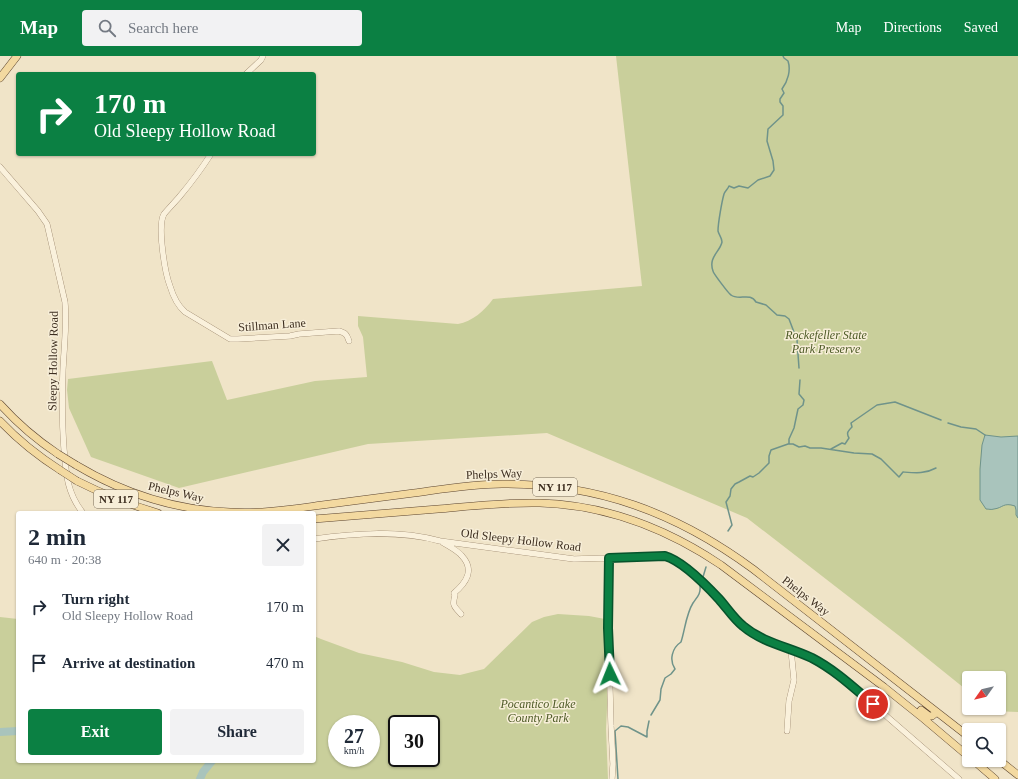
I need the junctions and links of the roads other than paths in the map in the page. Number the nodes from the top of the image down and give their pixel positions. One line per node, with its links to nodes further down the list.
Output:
1 (17, 56): 4 (main road)
2 (263, 56): 3 (street)
3 (248, 72)
4 (0, 78)
5 (210, 156): 7 (street, Stillman Lane)
6 (0, 167): 10 (street, Sleepy Hollow Road)
7 (349, 341)
8 (0, 404): 12 (main road, Phelps Way / NY 117, bridge)
9 (0, 421): 11 (main road, Phelps Way / NY 117, bridge)
10 (82, 511)
11 (152, 511)
12 (219, 511)
13 (267, 511): 21 (main road, Phelps Way / NY 117, bridge)
14 (316, 520): 20 (main road, NY 117)
15 (316, 539): 16 (street, Old Sleepy Hollow Road)
16 (440, 541): 17 (street, Old Sleepy Hollow Road); 18 (street)
17 (609, 558): 19 (street, Old Sleepy Hollow Road); 28 (street)
18 (461, 614)
19 (791, 650): 22 (street); 29 (street, Old Sleepy Hollow Road)
20 (884, 687): 21 (main road); 24 (main road, NY 117)
21 (937, 712): 23 (main road, Phelps Way / NY 117)
22 (787, 731)
23 (962, 732)
24 (962, 751)
25 (1006, 766): 27 (main road)
26 (981, 767): 30 (main road)
27 (1018, 775)
28 (612, 779)
29 (959, 779)
30 (995, 779)

